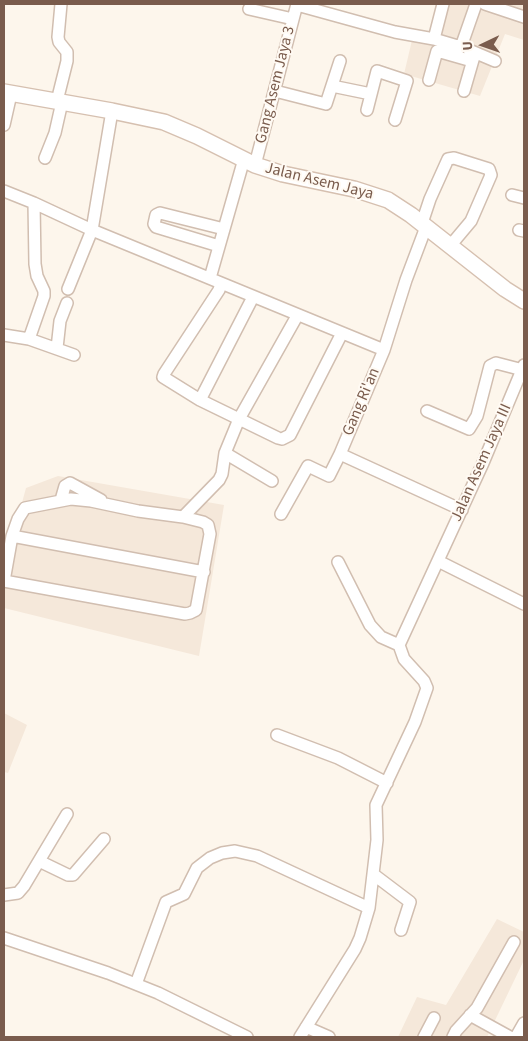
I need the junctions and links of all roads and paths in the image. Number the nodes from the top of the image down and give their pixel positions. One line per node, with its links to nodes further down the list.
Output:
1 (62, 4): 20 (street)
2 (297, 4): 8 (street, Gang Asem Jaya 3); 9 (street)
3 (443, 4): 9 (street)
4 (476, 4): 10 (street)
5 (485, 4): 7 (street)
6 (249, 9): 8 (street)
7 (524, 17)
8 (293, 19): 16 (street, Gang Asem Jaya 3)
9 (434, 40): 10 (street)
10 (461, 47): 11 (street)
11 (474, 57): 13 (street); 14 (street); 17 (street)
12 (340, 60): 15 (street)
13 (495, 61)
14 (429, 80)
15 (332, 86): 16 (street); 19 (street)
16 (275, 91): 26 (street, Gang Asem Jaya 3)
17 (464, 91)
18 (7, 93): 20 (main road, Jalan Asem Jaya); 24 (street)
19 (371, 94): 21 (street); 23 (street)
20 (59, 102): 22 (main road, Jalan Asem Jaya); 25 (street)
21 (367, 110)
22 (112, 111): 26 (main road, Jalan Asem Jaya); 33 (street)
23 (395, 120)
24 (4, 125)
25 (45, 158)
26 (250, 162): 31 (main road, Jalan Asem Jaya); 32 (street, Gang Asem Jaya 3)
27 (4, 191): 30 (street)
28 (512, 195): 29 (street)
29 (524, 198)
30 (34, 203): 33 (street); 45 (street)
31 (424, 225): 35 (main road, Jalan Asem Jaya); 35 (street, Gang Ri'an); 47 (street, Gang Ri'an)
32 (224, 229): 34 (street, Gang Asem Jaya 3); 34 (street)
33 (92, 230): 36 (street); 38 (street)
34 (219, 246): 36 (street, Gang Asem Jaya 3)
35 (450, 246): 40 (main road, Jalan Asem Jaya)
36 (210, 278): 37 (street)
37 (220, 286): 39 (street); 50 (street)
38 (68, 289)
39 (252, 301): 42 (street); 50 (street)
40 (524, 301)
41 (67, 303): 46 (street)
42 (297, 316): 43 (street); 52 (street)
43 (342, 333): 47 (street); 52 (street)
44 (4, 335): 45 (street)
45 (29, 339): 46 (street)
46 (57, 348): 48 (street)
47 (384, 350): 54 (street, Gang Ri'an)
48 (74, 355)
49 (523, 368): 51 (street); 58 (street, Jalan Asem Jaya III)
50 (200, 400): 52 (street)
51 (427, 411)
52 (239, 418): 53 (street)
53 (225, 453): 55 (street); 60 (street)
54 (340, 454): 58 (street); 59 (street, Gang Ri'an)
55 (272, 481)
56 (61, 500): 57 (street); 57 (street); 61 (street)
57 (106, 503): 60 (street)
58 (462, 510): 62 (street, Jalan Asem Jaya III)
59 (281, 514)
60 (184, 517): 64 (street)
61 (12, 536): 64 (street); 65 (street)
62 (438, 561): 66 (street); 67 (street, Jalan Asem Jaya III)
63 (338, 562): 67 (street)
64 (204, 572): 65 (street)
65 (4, 581)
66 (524, 604)
67 (399, 645): 69 (street)
68 (276, 736): 69 (street)
69 (387, 784): 73 (street)
70 (67, 814): 72 (street)
71 (104, 839): 72 (street)
72 (39, 861): 74 (street)
73 (373, 874): 75 (street); 76 (street)
74 (4, 895)
75 (369, 908): 79 (street); 83 (street)
76 (401, 930)
77 (4, 938): 79 (street)
78 (514, 942): 80 (street)
79 (136, 984): 84 (street)
80 (470, 1015): 87 (street); 88 (street)
81 (434, 1018): 86 (street)
82 (524, 1023): 89 (street)
83 (303, 1032): 85 (street)
84 (247, 1037)
85 (329, 1037)
86 (424, 1037)
87 (453, 1037)
88 (510, 1037)
89 (516, 1037)

